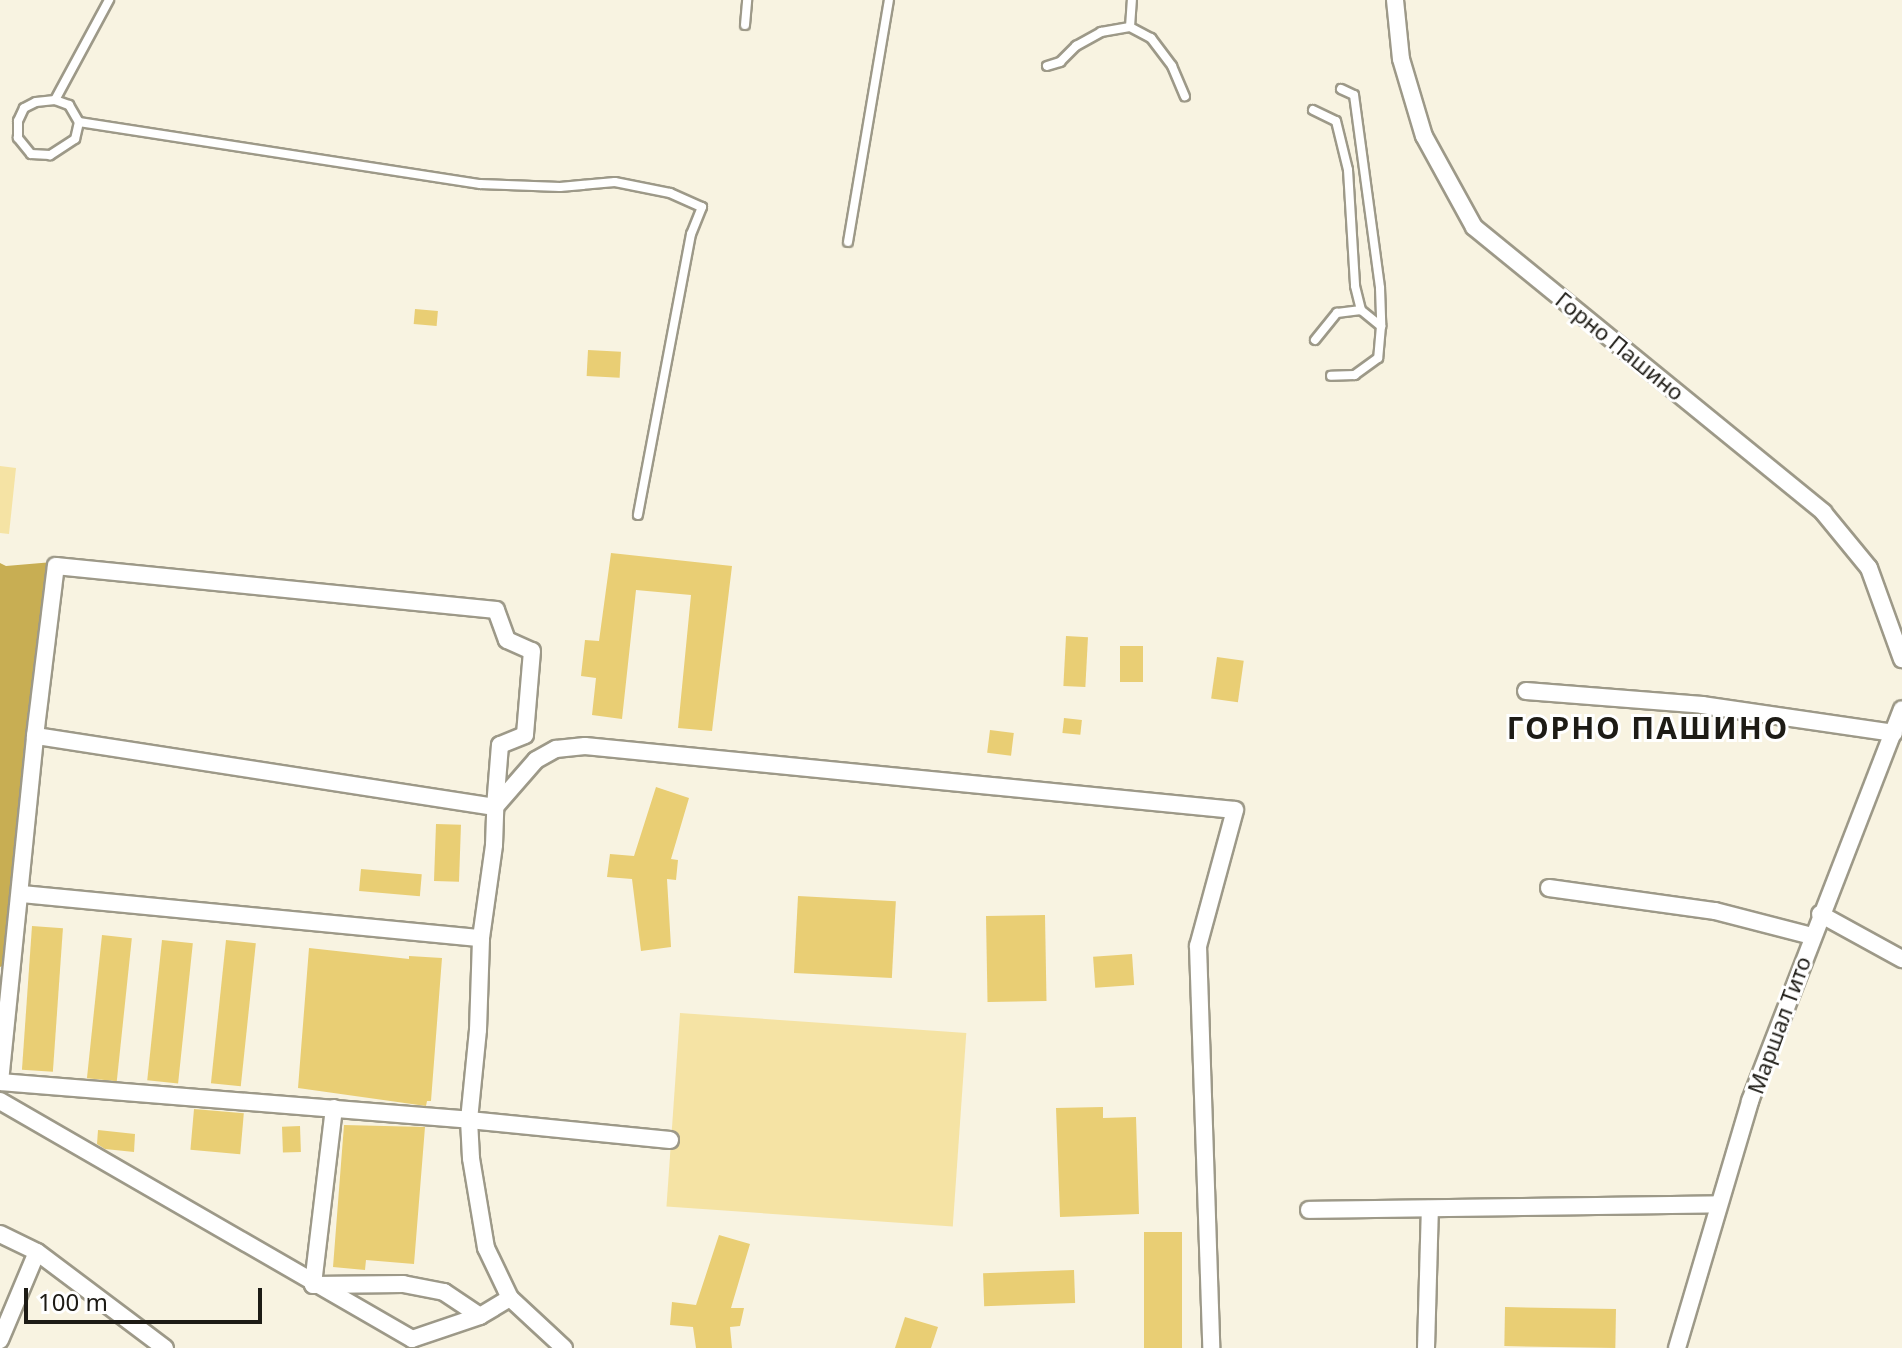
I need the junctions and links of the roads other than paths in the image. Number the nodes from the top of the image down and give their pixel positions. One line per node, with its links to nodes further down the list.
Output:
1 (109, 0): 11 (lane)
2 (747, 0): 6 (lane)
3 (889, 0): 14 (lane)
4 (1132, 0): 7 (lane)
5 (1395, 0): 20 (street, Горно Пашино)
6 (745, 25)
7 (1130, 27): 8 (lane); 10 (lane)
8 (1047, 66)
9 (1341, 89): 16 (lane)
10 (1185, 96)
11 (55, 100): 13 (lane); 13 (lane)
12 (1313, 110): 15 (lane)
13 (79, 122): 19 (lane)
14 (848, 242)
15 (1361, 310): 16 (lane); 17 (lane)
16 (1381, 326): 18 (lane)
17 (1315, 340)
18 (1331, 376)
19 (638, 515)
20 (1902, 659)
21 (1526, 691): 23 (street)
22 (1902, 709): 23 (street, Маршал Тито)
23 (1894, 733): 28 (street, Маршал Тито)
24 (35, 736): 25 (street); 25 (street); 27 (street)
25 (495, 807): 30 (street); 48 (street)
26 (1549, 888): 29 (street)
27 (22, 894): 30 (street); 32 (street)
28 (1820, 914): 29 (street, Маршал Тито); 31 (street)
29 (1812, 936): 37 (street, Маршал Тито)
30 (481, 938): 35 (street)
31 (1902, 959)
32 (0, 1082): 34 (street)
33 (0, 1101): 42 (street)
34 (334, 1108): 35 (street); 42 (street)
35 (469, 1120): 36 (street); 43 (street)
36 (670, 1140)
37 (1718, 1204): 38 (street); 50 (street, Маршал Тито)
38 (1430, 1209): 39 (street); 49 (street)
39 (1309, 1210)
40 (0, 1234): 41 (street)
41 (37, 1252): 45 (street); 46 (street)
42 (313, 1285): 44 (street); 44 (street)
43 (510, 1298): 44 (street); 47 (street)
44 (480, 1316)
45 (0, 1340)
46 (165, 1348)
47 (564, 1348)
48 (1211, 1348)
49 (1426, 1348)
50 (1677, 1348)

